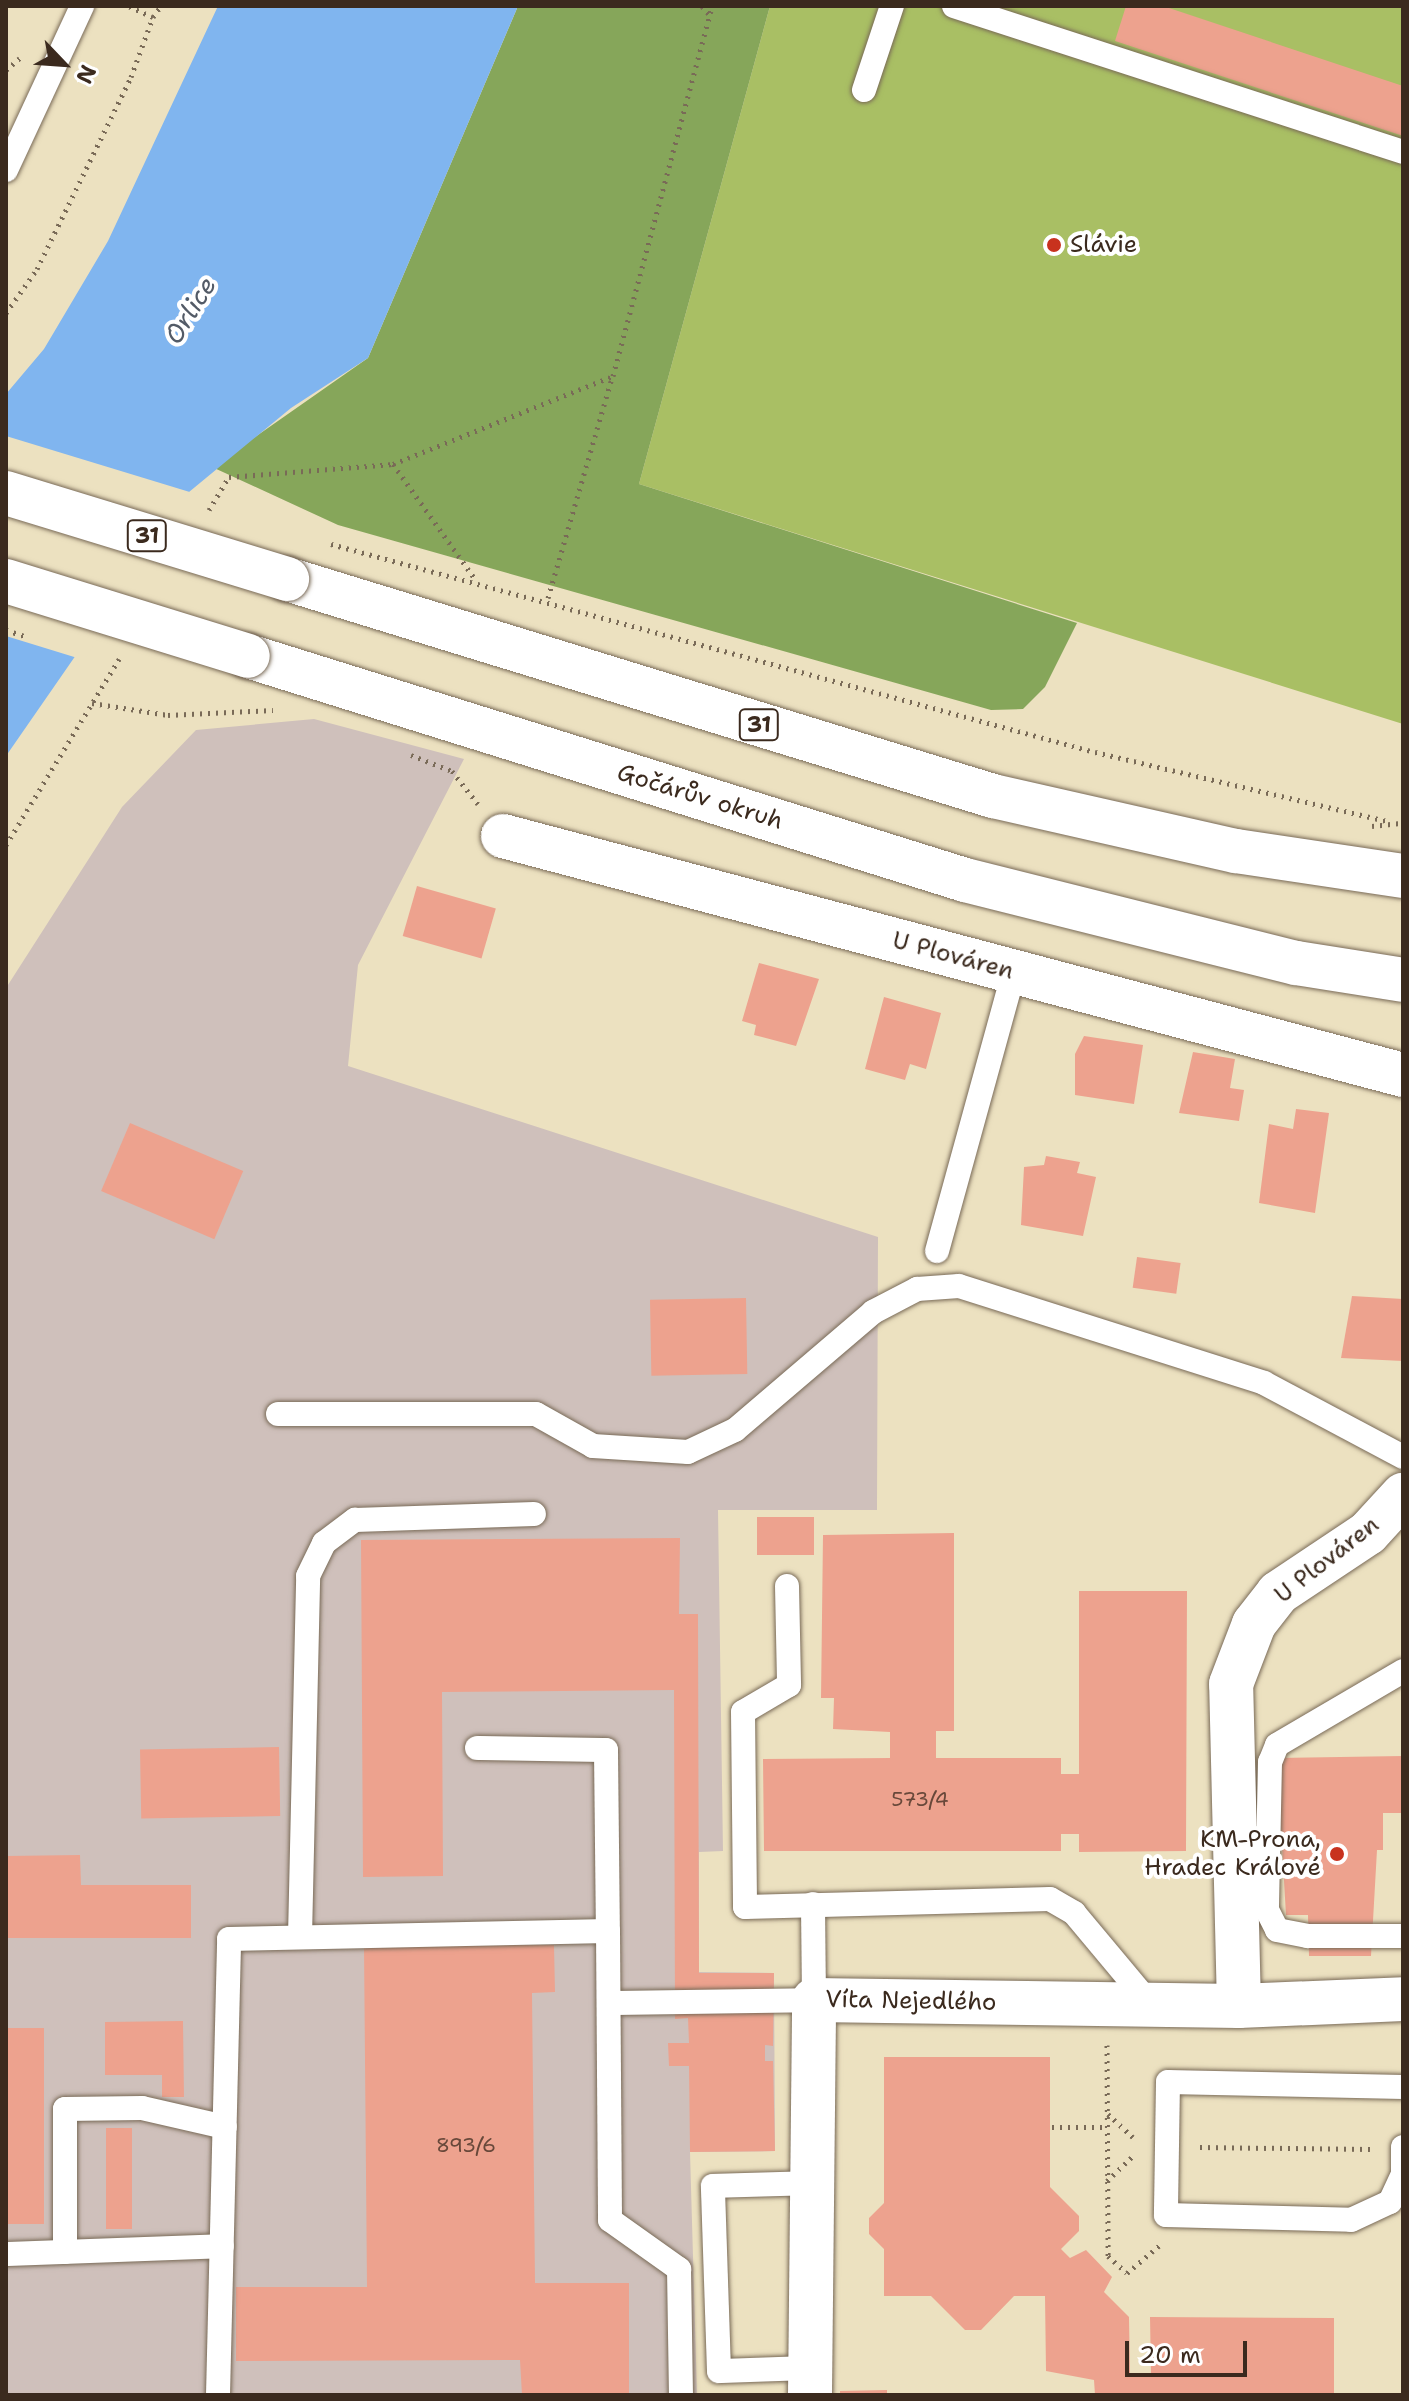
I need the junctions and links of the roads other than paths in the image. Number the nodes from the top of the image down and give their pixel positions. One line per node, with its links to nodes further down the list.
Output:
1 (82, 6): 6 (lane)
2 (892, 6): 4 (lane)
3 (954, 6): 5 (lane)
4 (864, 90)
5 (1403, 152)
6 (6, 170)
7 (6, 493): 10 (main road, 31, bridge)
8 (6, 581): 12 (main road, Gočárův okruh, bridge)
9 (503, 836): 11 (main road, U Plováren)
10 (1403, 876)
11 (1014, 972): 13 (main road, U Plováren); 14 (lane)
12 (1403, 980)
13 (1403, 1075)
14 (937, 1251)
15 (278, 1414): 16 (lane)
16 (1403, 1457)
17 (1403, 1495): 30 (main road, U Plováren)
18 (534, 1514): 25 (lane)
19 (787, 1586): 22 (lane)
20 (1403, 1671): 24 (lane)
21 (477, 1748): 23 (lane)
22 (813, 1904): 27 (lane); 29 (lane)
23 (608, 1931): 25 (lane); 28 (lane)
24 (1403, 1936)
25 (300, 1937): 32 (lane)
26 (1403, 1999): 30 (main road, Víta Nejedlého)
27 (814, 2000): 28 (lane); 29 (main road, Víta Nejedlého); 34 (main road, Víta Nejedlého)
28 (609, 2003): 40 (lane)
29 (1151, 2005): 30 (main road, Víta Nejedlého)
30 (1239, 2006)
31 (1403, 2087): 33 (lane)
32 (225, 2127): 35 (lane); 36 (lane)
33 (1403, 2148)
34 (812, 2183): 38 (main road, Víta Nejedlého); 38 (lane)
35 (222, 2246): 36 (lane); 39 (lane)
36 (65, 2252): 37 (lane)
37 (6, 2254)
38 (810, 2381)
39 (218, 2395)
40 (681, 2395)

